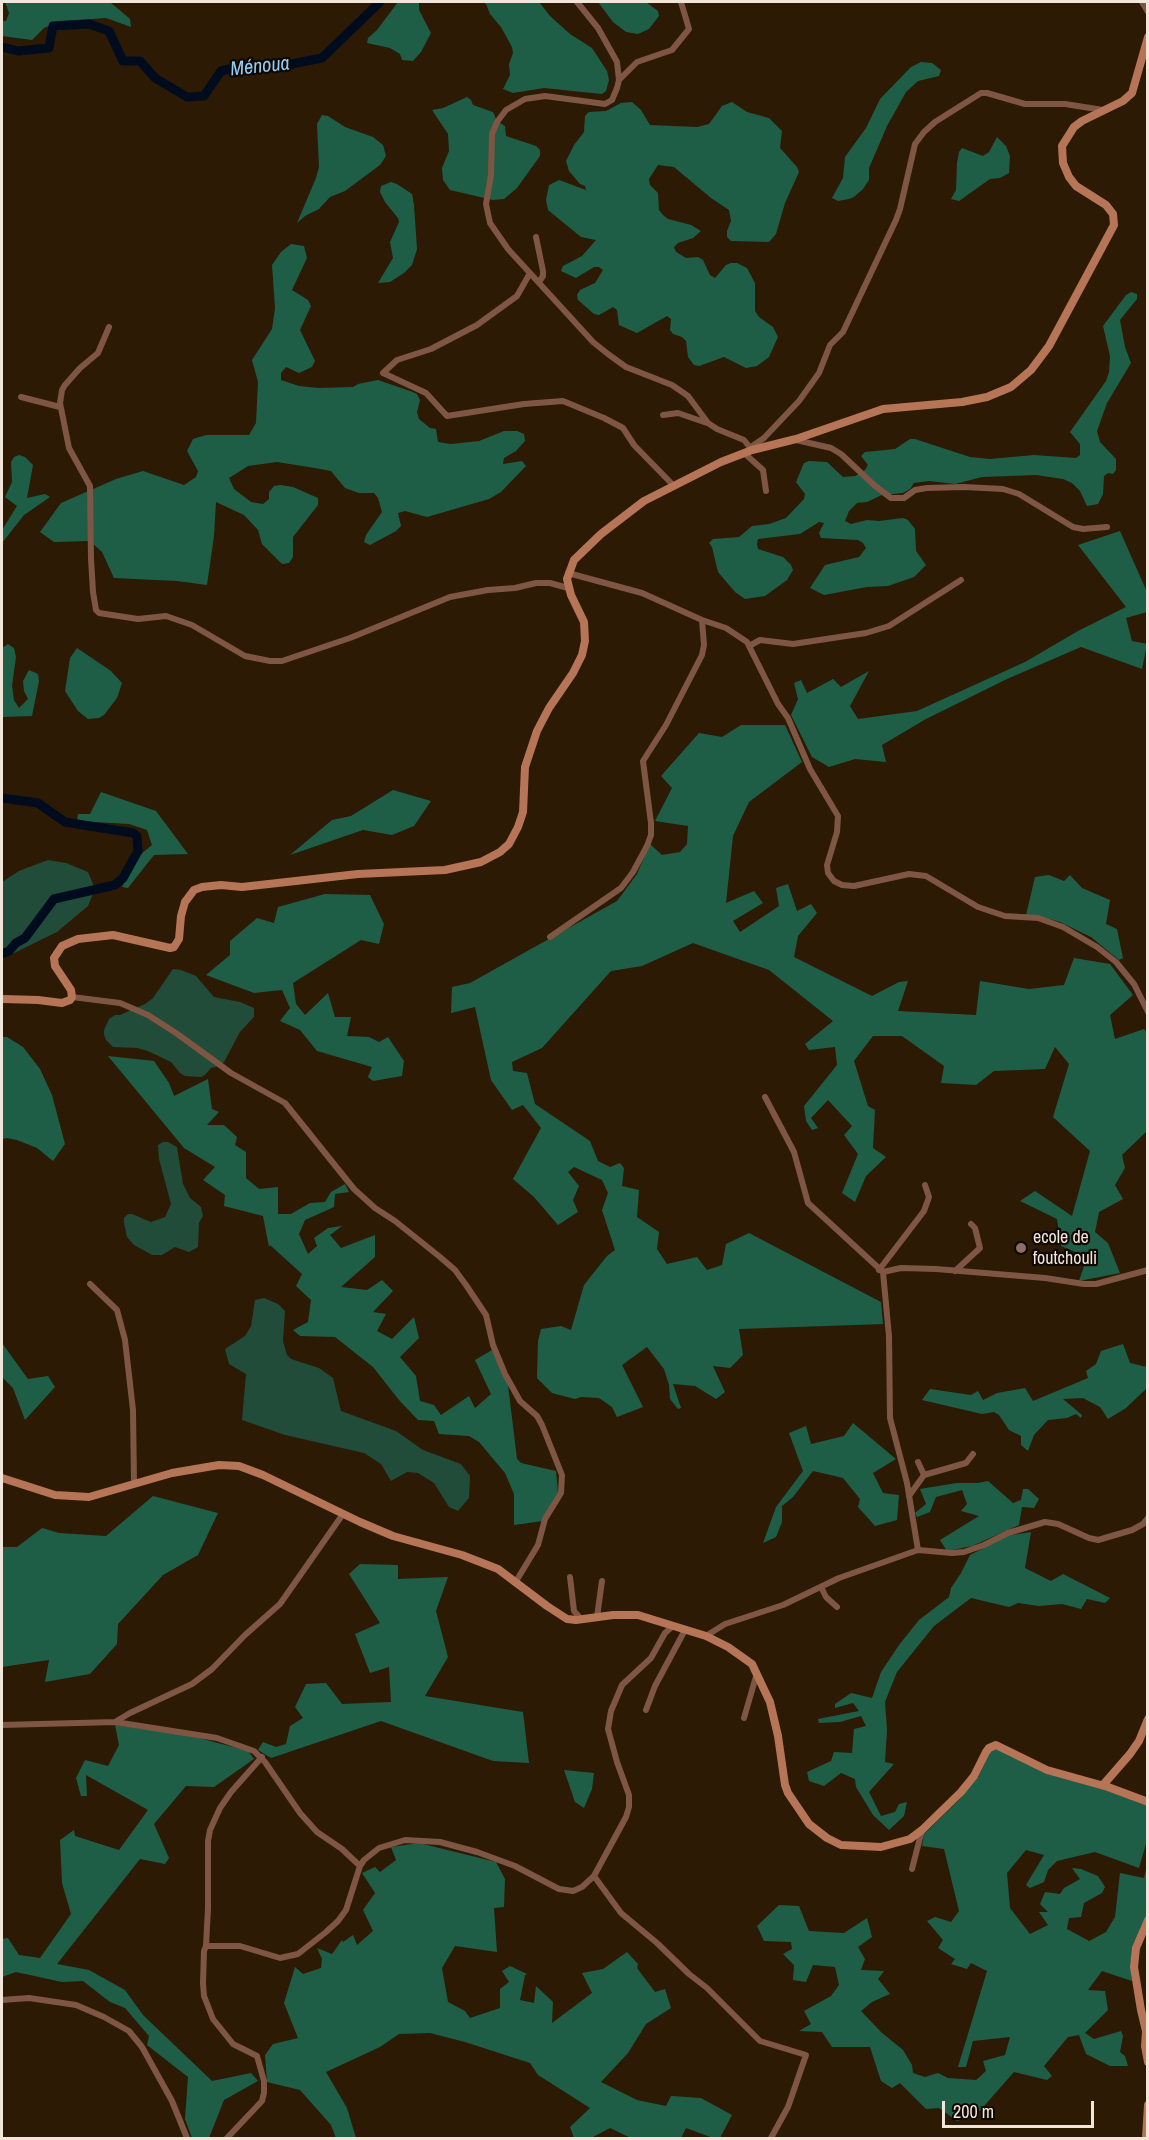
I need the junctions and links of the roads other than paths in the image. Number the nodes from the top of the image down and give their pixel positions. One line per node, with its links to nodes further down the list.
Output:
1 (577, 2): 6 (street)
2 (681, 2): 6 (street)
3 (1142, 2): 4 (street)
4 (1148, 12)
5 (1148, 37): 7 (street)
6 (619, 80): 9 (street)
7 (1103, 110): 16 (street); 17 (street)
8 (536, 237): 10 (street)
9 (530, 273): 10 (street); 18 (street)
10 (538, 282): 15 (street)
11 (109, 327): 13 (street)
12 (21, 397): 13 (street)
13 (60, 407): 23 (street)
14 (663, 415): 15 (street)
15 (708, 423): 17 (street)
16 (796, 439): 17 (street); 20 (street)
17 (749, 450): 18 (street); 19 (street)
18 (673, 485): 21 (street)
19 (766, 491)
20 (1107, 527)
21 (568, 573): 23 (street); 24 (street)
22 (961, 580): 25 (street)
23 (568, 588): 27 (street)
24 (702, 620): 25 (street); 26 (street)
25 (749, 646): 29 (street)
26 (549, 937)
27 (72, 997): 28 (street); 48 (street)
28 (2, 999)
29 (1148, 1012)
30 (765, 1097): 34 (street)
31 (925, 1185): 34 (street)
32 (971, 1224): 35 (street)
33 (1148, 1270): 35 (street)
34 (881, 1271): 35 (street); 42 (street)
35 (955, 1271)
36 (90, 1284): 41 (street)
37 (973, 1454): 39 (street)
38 (918, 1462): 39 (street)
39 (924, 1475): 42 (street)
40 (2, 1478): 41 (street)
41 (134, 1482): 43 (street)
42 (909, 1496): 45 (street)
43 (343, 1514): 48 (street); 60 (street)
44 (1148, 1518): 45 (street)
45 (918, 1550): 49 (street)
46 (570, 1577): 52 (street)
47 (602, 1581): 51 (street)
48 (515, 1583): 52 (street)
49 (822, 1587): 50 (street); 55 (street)
50 (837, 1607)
51 (597, 1617): 52 (street); 53 (street)
52 (581, 1619)
53 (673, 1626): 54 (street); 68 (street)
54 (685, 1630): 55 (street); 57 (street)
55 (706, 1636): 56 (street)
56 (757, 1673): 58 (street); 65 (street)
57 (646, 1710)
58 (744, 1718)
59 (1148, 1719): 63 (street)
60 (115, 1722): 61 (street); 62 (street)
61 (2, 1725)
62 (262, 1757): 66 (street); 70 (street)
63 (1103, 1785): 64 (street); 65 (street)
64 (1148, 1802)
65 (922, 1830): 67 (street)
66 (362, 1863): 68 (street); 70 (street)
67 (912, 1869)
68 (594, 1876): 77 (street)
69 (1148, 1920): 72 (street)
70 (206, 1946): 76 (street)
71 (2, 2000): 75 (street)
72 (1148, 2062)
73 (1148, 2105): 74 (street)
74 (1146, 2134): 78 (street)
75 (187, 2139)
76 (227, 2139)
77 (771, 2139)
78 (1141, 2139)

